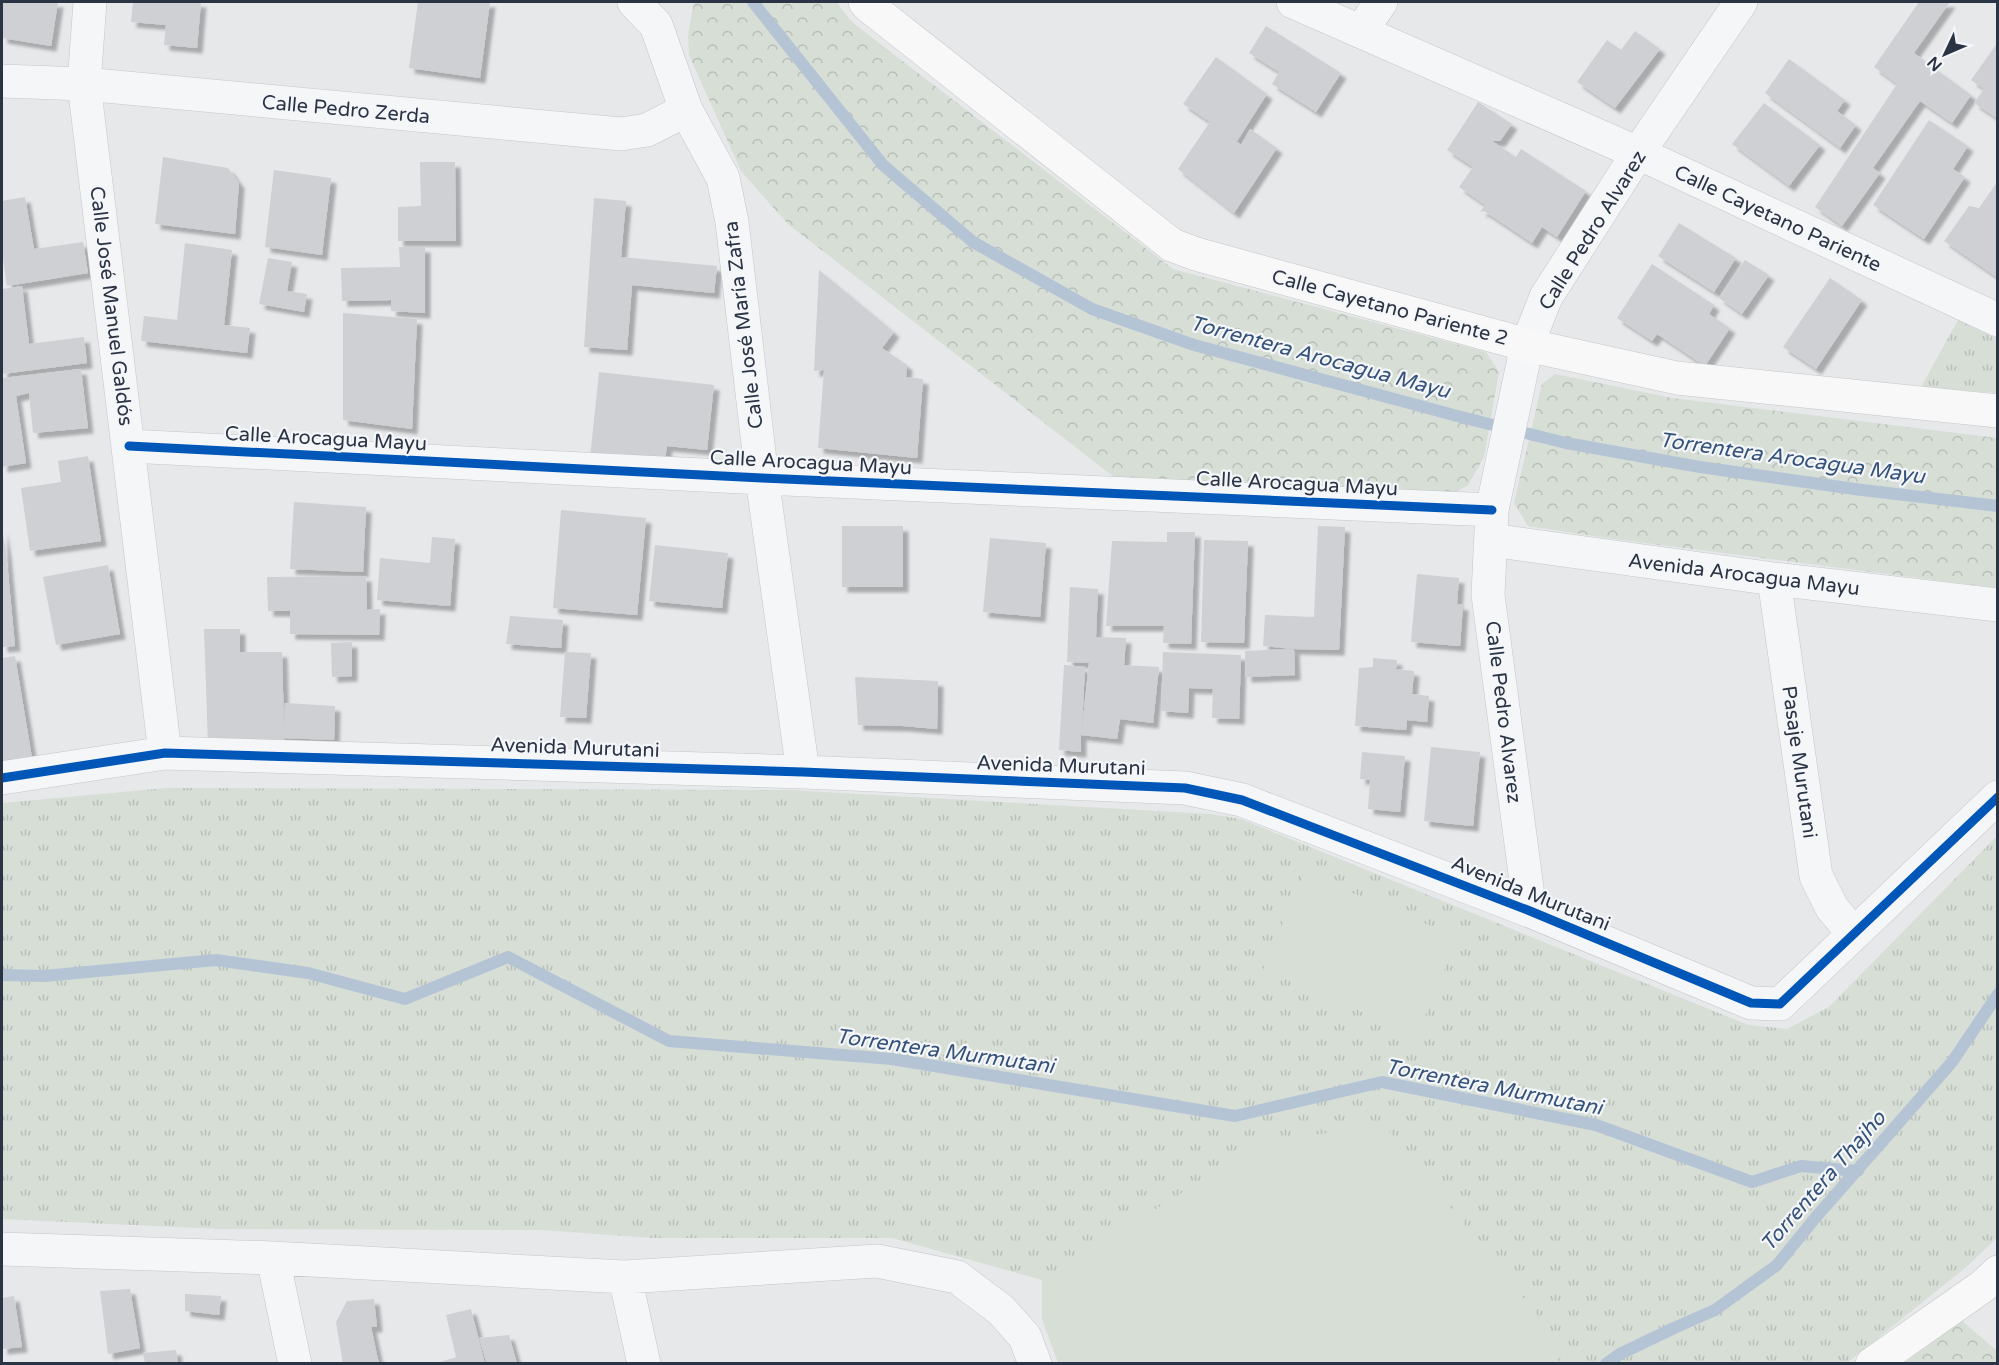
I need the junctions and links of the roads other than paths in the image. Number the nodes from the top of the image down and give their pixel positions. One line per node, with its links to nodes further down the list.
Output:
1 (90, 2): 9 (street, Calle José Manuel Galdós)
2 (865, 2): 13 (street, Calle Cayetano Pariente 2)
3 (1293, 2): 7 (street, Calle Cayetano Pariente)
4 (1381, 2): 7 (street)
5 (1741, 2): 11 (street, Calle Pedro Alvarez)
6 (653, 9): 10 (street, Calle José María Zafra)
7 (1361, 31): 11 (street, Calle Cayetano Pariente)
8 (2, 81): 9 (street, Calle Pedro Zerda)
9 (84, 84): 10 (street, Calle Pedro Zerda); 15 (street, Calle José Manuel Galdós)
10 (686, 110): 16 (street, Calle José María Zafra)
11 (1638, 153): 12 (street, Calle Cayetano Pariente); 13 (street, Calle Pedro Alvarez)
12 (1998, 320)
13 (1527, 345): 14 (street, Calle Cayetano Pariente 2); 17 (street, Calle Pedro Alvarez)
14 (1998, 411)
15 (129, 446): 16 (street, Calle Arocagua Mayu); 20 (street, Calle José Manuel Galdós)
16 (762, 478): 17 (street, Calle Arocagua Mayu); 21 (street, Calle José María Zafra)
17 (1492, 525): 18 (street, Avenida Arocagua Mayu); 24 (street, Calle Pedro Alvarez)
18 (1774, 579): 19 (street, Avenida Arocagua Mayu); 25 (street, Pasaje Murutani)
19 (1998, 605)
20 (165, 753): 21 (street, Avenida Murutani); 22 (street, Avenida Murutani)
21 (803, 772): 24 (street, Avenida Murutani)
22 (2, 778)
23 (1998, 797): 25 (street, Avenida Murutani)
24 (1530, 911): 25 (street, Avenida Murutani)
25 (1854, 934)
26 (2, 1249): 27 (street)
27 (273, 1258): 28 (street); 30 (street)
28 (625, 1277): 31 (street); 32 (street)
29 (1993, 1286): 33 (street)
30 (295, 1364)
31 (644, 1364)
32 (1035, 1364)
33 (1872, 1364)

